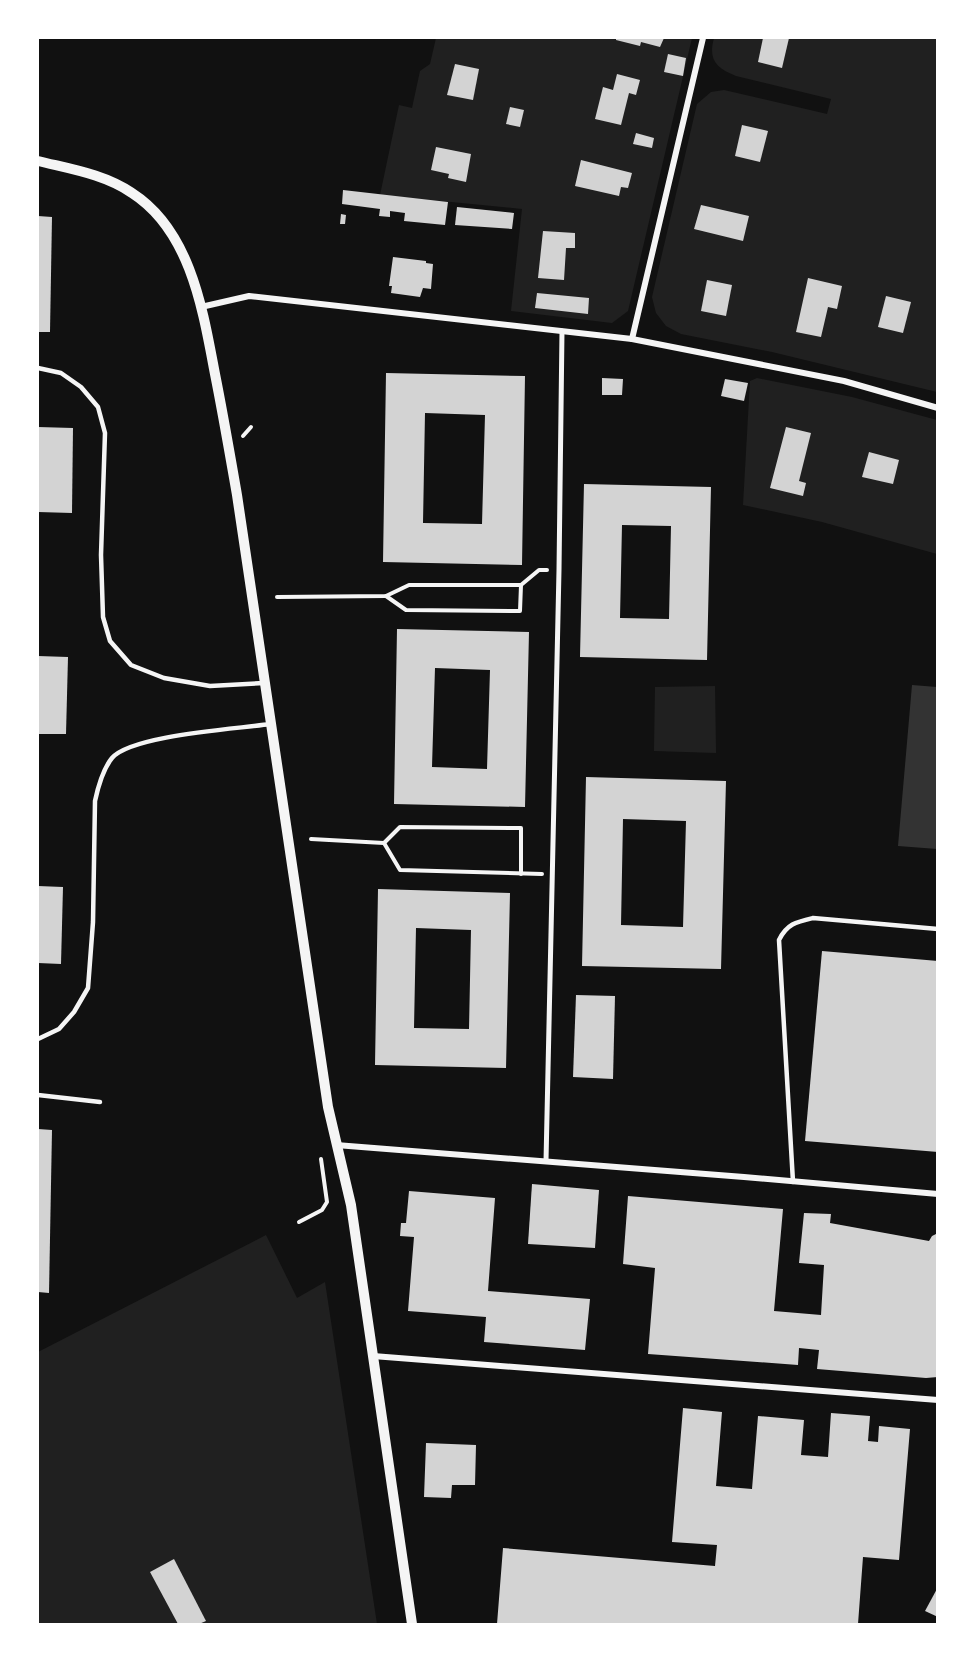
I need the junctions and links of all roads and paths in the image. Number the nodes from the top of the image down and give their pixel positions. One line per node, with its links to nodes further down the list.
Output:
1 (703, 38): 5 (street)
2 (38, 161): 3 (street)
3 (201, 307): 4 (street); 12 (street)
4 (562, 331): 5 (street); 8 (street)
5 (632, 339): 7 (street)
6 (38, 368): 12 (lane)
7 (938, 408)
8 (559, 570): 9 (path); 17 (street)
9 (521, 585): 10 (path); 10 (path)
10 (386, 596): 11 (path)
11 (277, 597)
12 (264, 683): 13 (street)
13 (270, 724): 19 (lane); 22 (street)
14 (311, 839): 15 (path)
15 (384, 843): 16 (path); 16 (path)
16 (520, 874): 17 (path)
17 (552, 874): 24 (street)
18 (938, 929): 25 (lane)
19 (38, 1039)
20 (38, 1095): 21 (lane)
21 (100, 1102)
22 (336, 1145): 24 (street); 28 (street)
23 (321, 1159): 27 (path)
24 (546, 1161): 25 (street)
25 (793, 1182): 26 (street)
26 (938, 1194)
27 (299, 1222)
28 (372, 1356): 29 (street); 30 (street)
29 (938, 1400)
30 (412, 1624)

